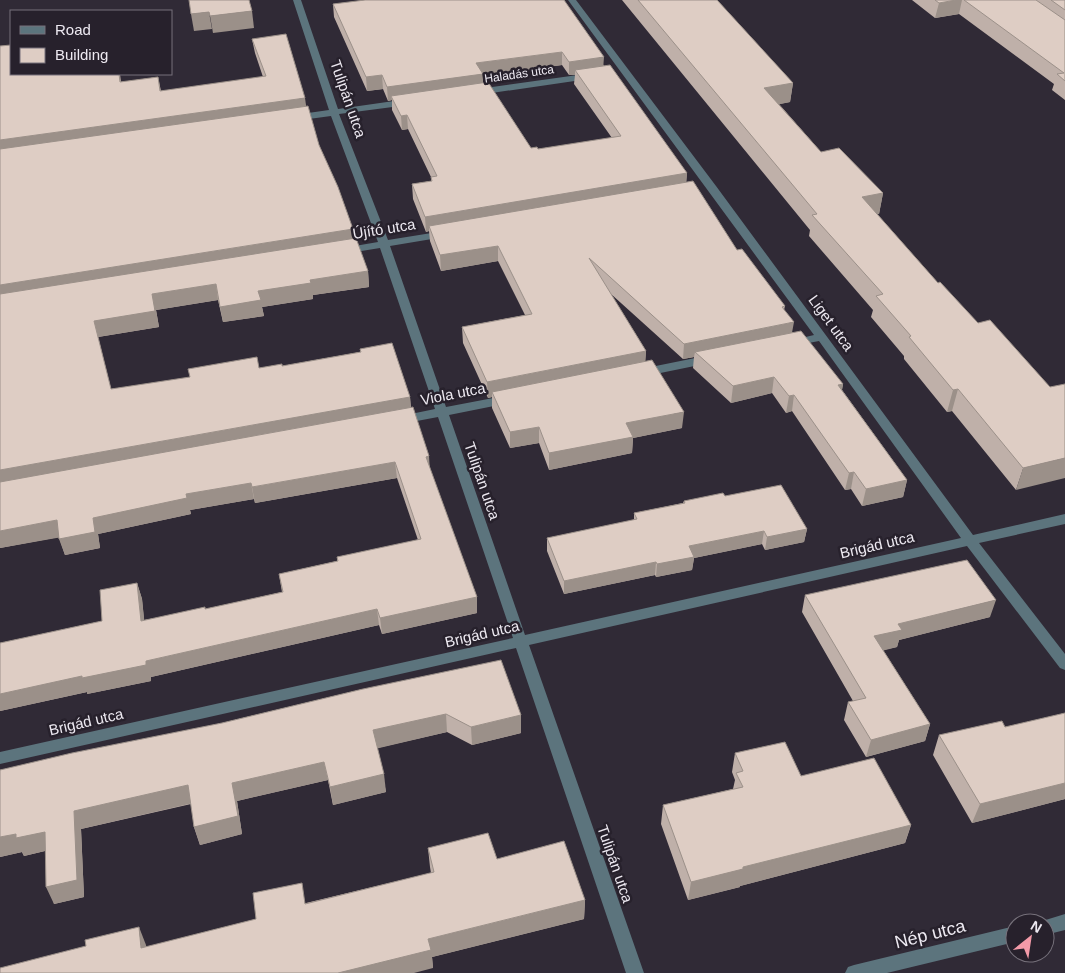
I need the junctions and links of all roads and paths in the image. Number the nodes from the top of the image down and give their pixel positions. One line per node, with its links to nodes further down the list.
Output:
1 (297, 0): 6 (street, Tulipán utca)
2 (572, 0): 3 (street, Liget utca)
3 (616, 73): 4 (street, Haladás utca); 11 (street, Liget utca)
4 (470, 93)
5 (422, 100): 6 (street)
6 (334, 112): 7 (street); 9 (street, Tulipán utca)
7 (285, 119)
8 (452, 233): 9 (street, Újító utca)
9 (384, 244): 10 (street, Újító utca); 16 (street, Tulipán utca)
10 (335, 252)
11 (822, 337): 12 (street); 19 (street, Liget utca)
12 (783, 345)
13 (725, 356): 14 (street)
14 (627, 376)
15 (519, 397): 16 (street, Viola utca)
16 (441, 413): 17 (street, Viola utca); 20 (street, Tulipán utca)
17 (392, 422)
18 (1065, 519): 19 (street, Brigád utca)
19 (970, 541): 20 (street, Brigád utca); 21 (street, Liget utca)
20 (522, 641): 22 (street, Brigád utca); 24 (street, Tulipán utca)
21 (1065, 664)
22 (0, 758)
23 (1005, 936): 25 (street, Nép utca)
24 (635, 973)
25 (854, 973)

